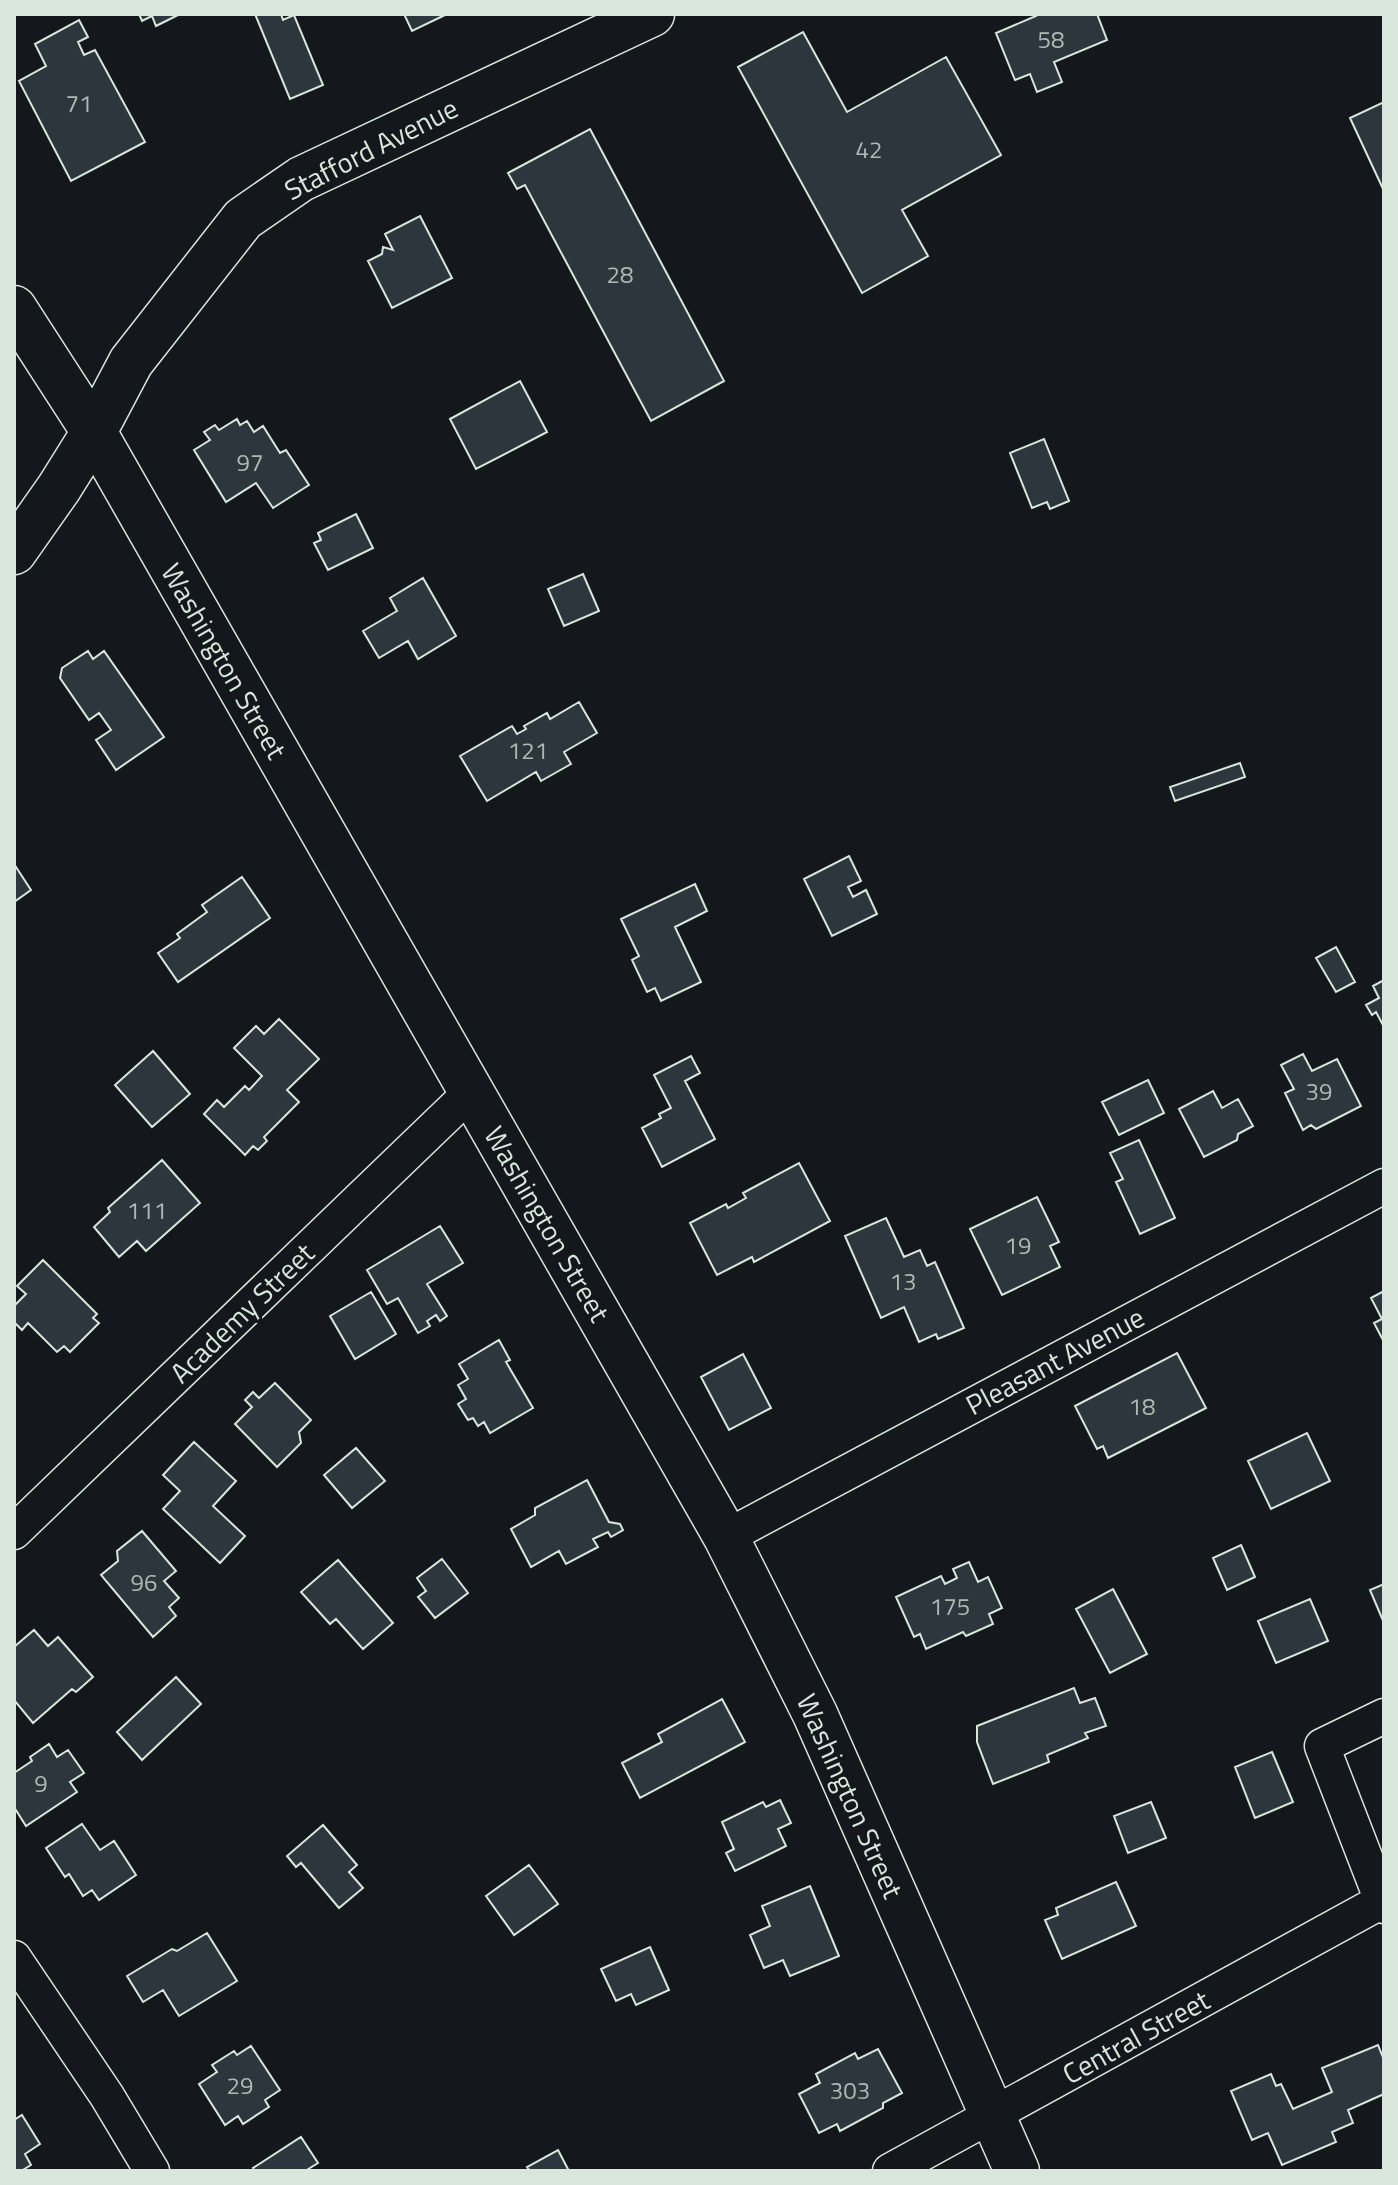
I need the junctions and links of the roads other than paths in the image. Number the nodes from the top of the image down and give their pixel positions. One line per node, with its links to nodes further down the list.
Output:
1 (652, 14): 3 (main road, Stafford Avenue)
2 (14, 308): 3 (main road, Washington Street)
3 (94, 432): 4 (main road, Stafford Avenue); 5 (main road, Washington Street)
4 (14, 552)
5 (470, 1093): 7 (street, Academy Street); 8 (main road, Washington Street)
6 (1384, 1186): 8 (street, Pleasant Avenue)
7 (14, 1532)
8 (726, 1537): 12 (main road, Washington Street)
9 (1384, 1716): 10 (street)
10 (1383, 1903): 12 (street, Central Street)
11 (14, 1958): 13 (street)
12 (993, 2116): 14 (street, Central Street); 15 (main road, Washington Street)
13 (152, 2171)
14 (890, 2171)
15 (1017, 2171)

